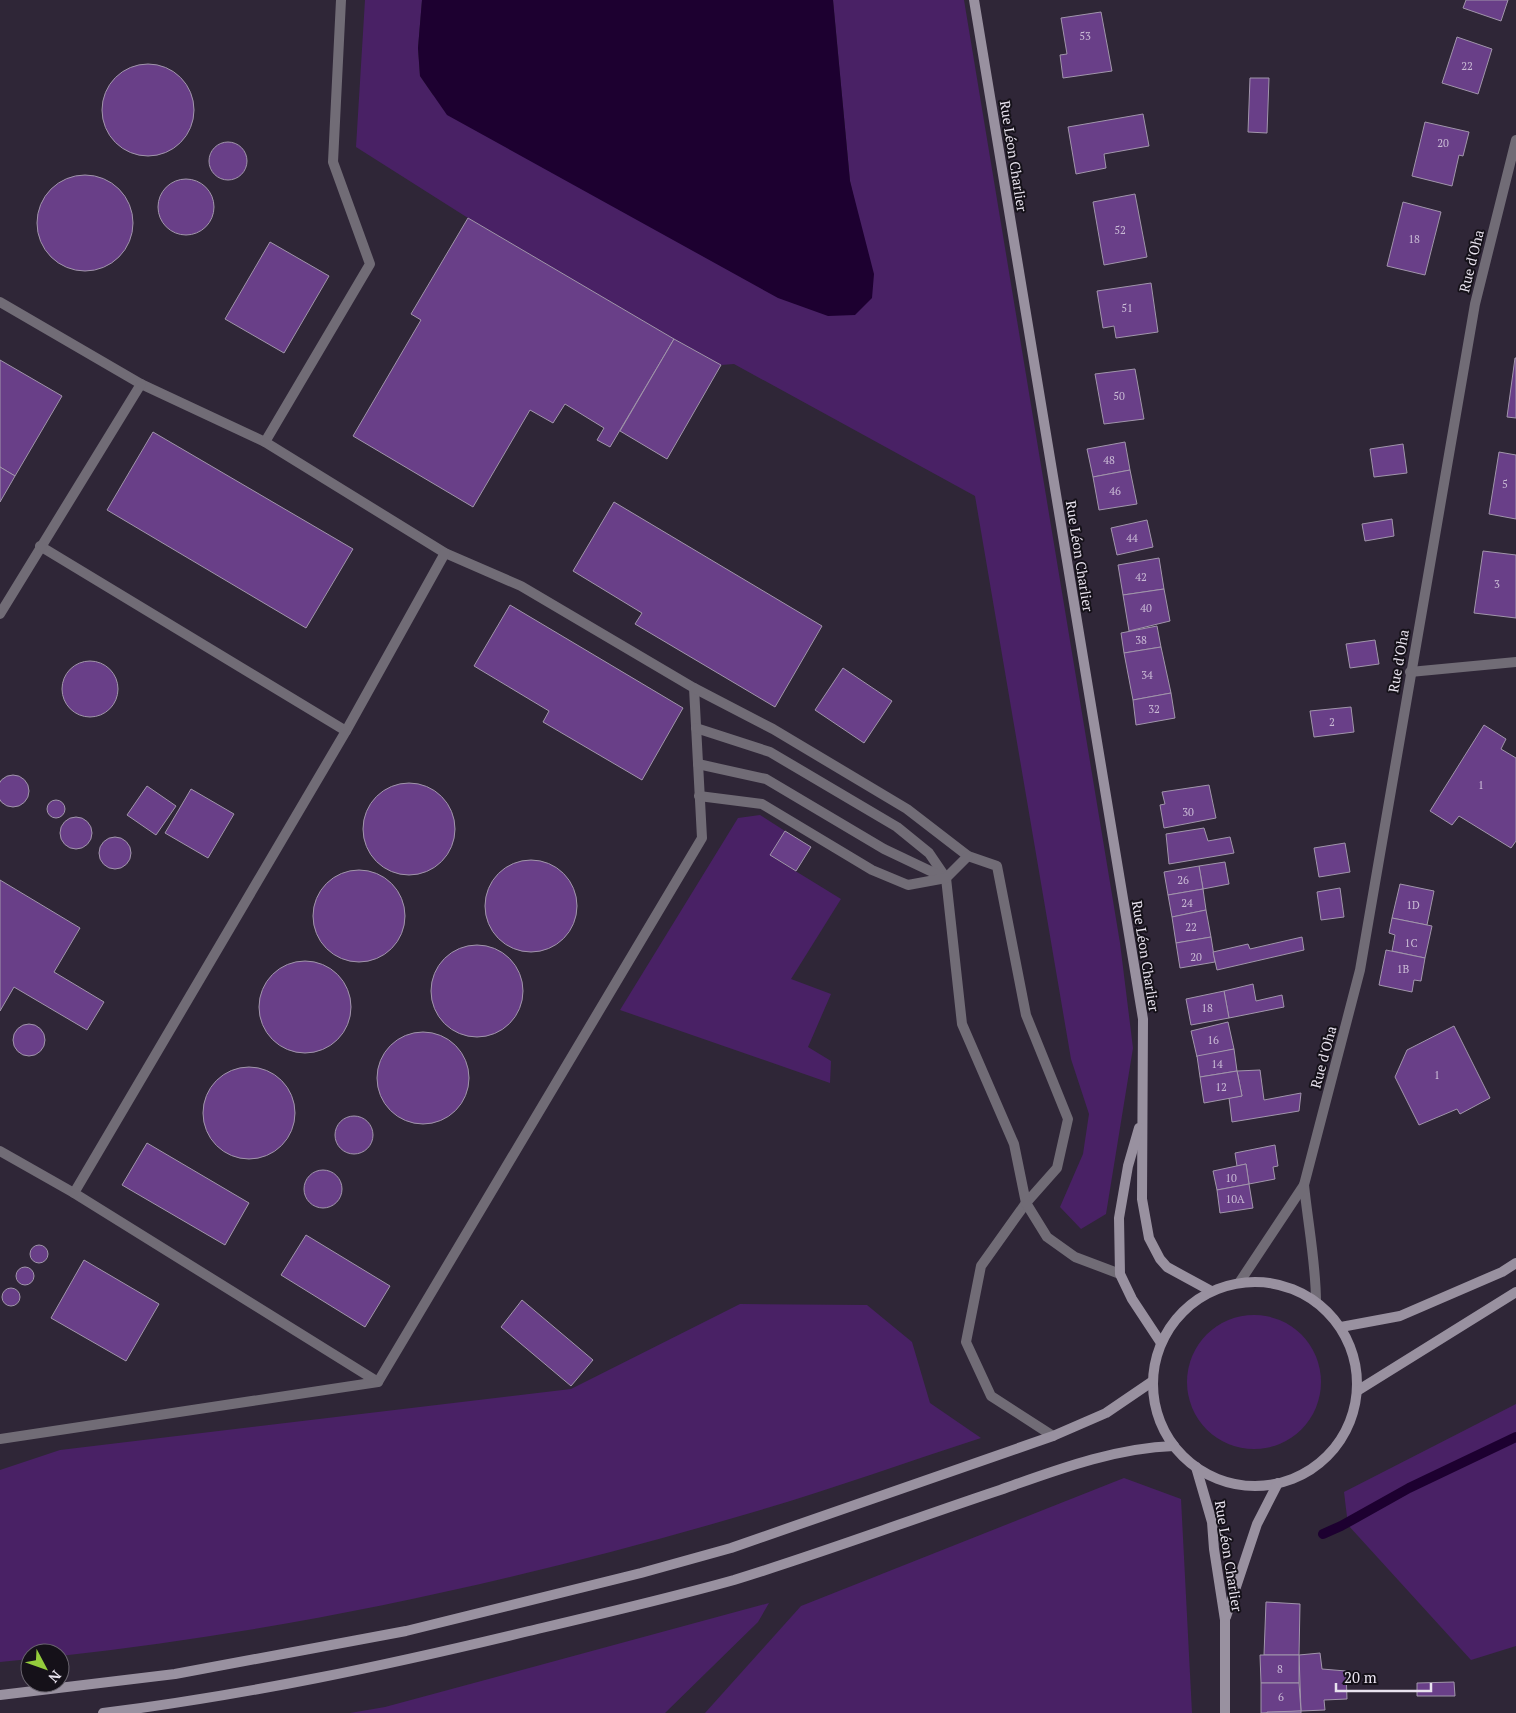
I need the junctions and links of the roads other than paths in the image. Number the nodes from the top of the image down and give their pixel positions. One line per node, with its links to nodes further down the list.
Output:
1 (341, 0): 6 (street)
2 (974, 0): 19 (main road, Rue Léon Charlier)
3 (1516, 140): 11 (street, Rue d'Oha)
4 (0, 302): 5 (street)
5 (141, 384): 6 (street); 7 (street)
6 (265, 442): 8 (street)
7 (40, 546): 9 (street); 14 (street)
8 (444, 554): 12 (street); 14 (street)
9 (0, 614)
10 (1516, 662): 11 (street)
11 (1410, 672): 21 (street, Rue d'Oha)
12 (694, 688): 13 (street); 17 (street)
13 (696, 728): 15 (street); 18 (street)
14 (346, 731): 22 (street)
15 (698, 764): 16 (street); 18 (street)
16 (699, 796): 18 (street); 33 (street)
17 (968, 856): 18 (street); 23 (street)
18 (946, 878): 23 (street)
19 (1142, 1118): 25 (main road, Rue Léon Charlier); 27 (main road, Rue Léon Charlier)
20 (0, 1150): 22 (street)
21 (1304, 1185): 26 (street, Rue d'Oha); 29 (street, Rue d'Oha)
22 (74, 1193): 33 (street)
23 (1026, 1203): 25 (street); 35 (street)
24 (1516, 1263): 30 (main road)
25 (1120, 1274): 31 (main road, Rue Léon Charlier)
26 (1239, 1283): 27 (main road); 29 (main road)
27 (1211, 1291): 31 (main road)
28 (1516, 1292): 34 (main road)
29 (1316, 1302): 30 (main road)
30 (1341, 1327): 34 (main road)
31 (1161, 1343): 32 (main road)
32 (1153, 1381): 35 (main road); 37 (main road)
33 (378, 1382): 36 (street)
34 (1357, 1391): 39 (main road)
35 (1053, 1436): 41 (main road)
36 (0, 1438)
37 (1174, 1446): 38 (main road); 42 (main road)
38 (1196, 1467): 39 (main road); 40 (main road, Rue Léon Charlier)
39 (1278, 1483): 40 (main road, Rue Léon Charlier)
40 (1225, 1620): 43 (main road, Rue Léon Charlier)
41 (0, 1695)
42 (103, 1713)
43 (1225, 1713)

